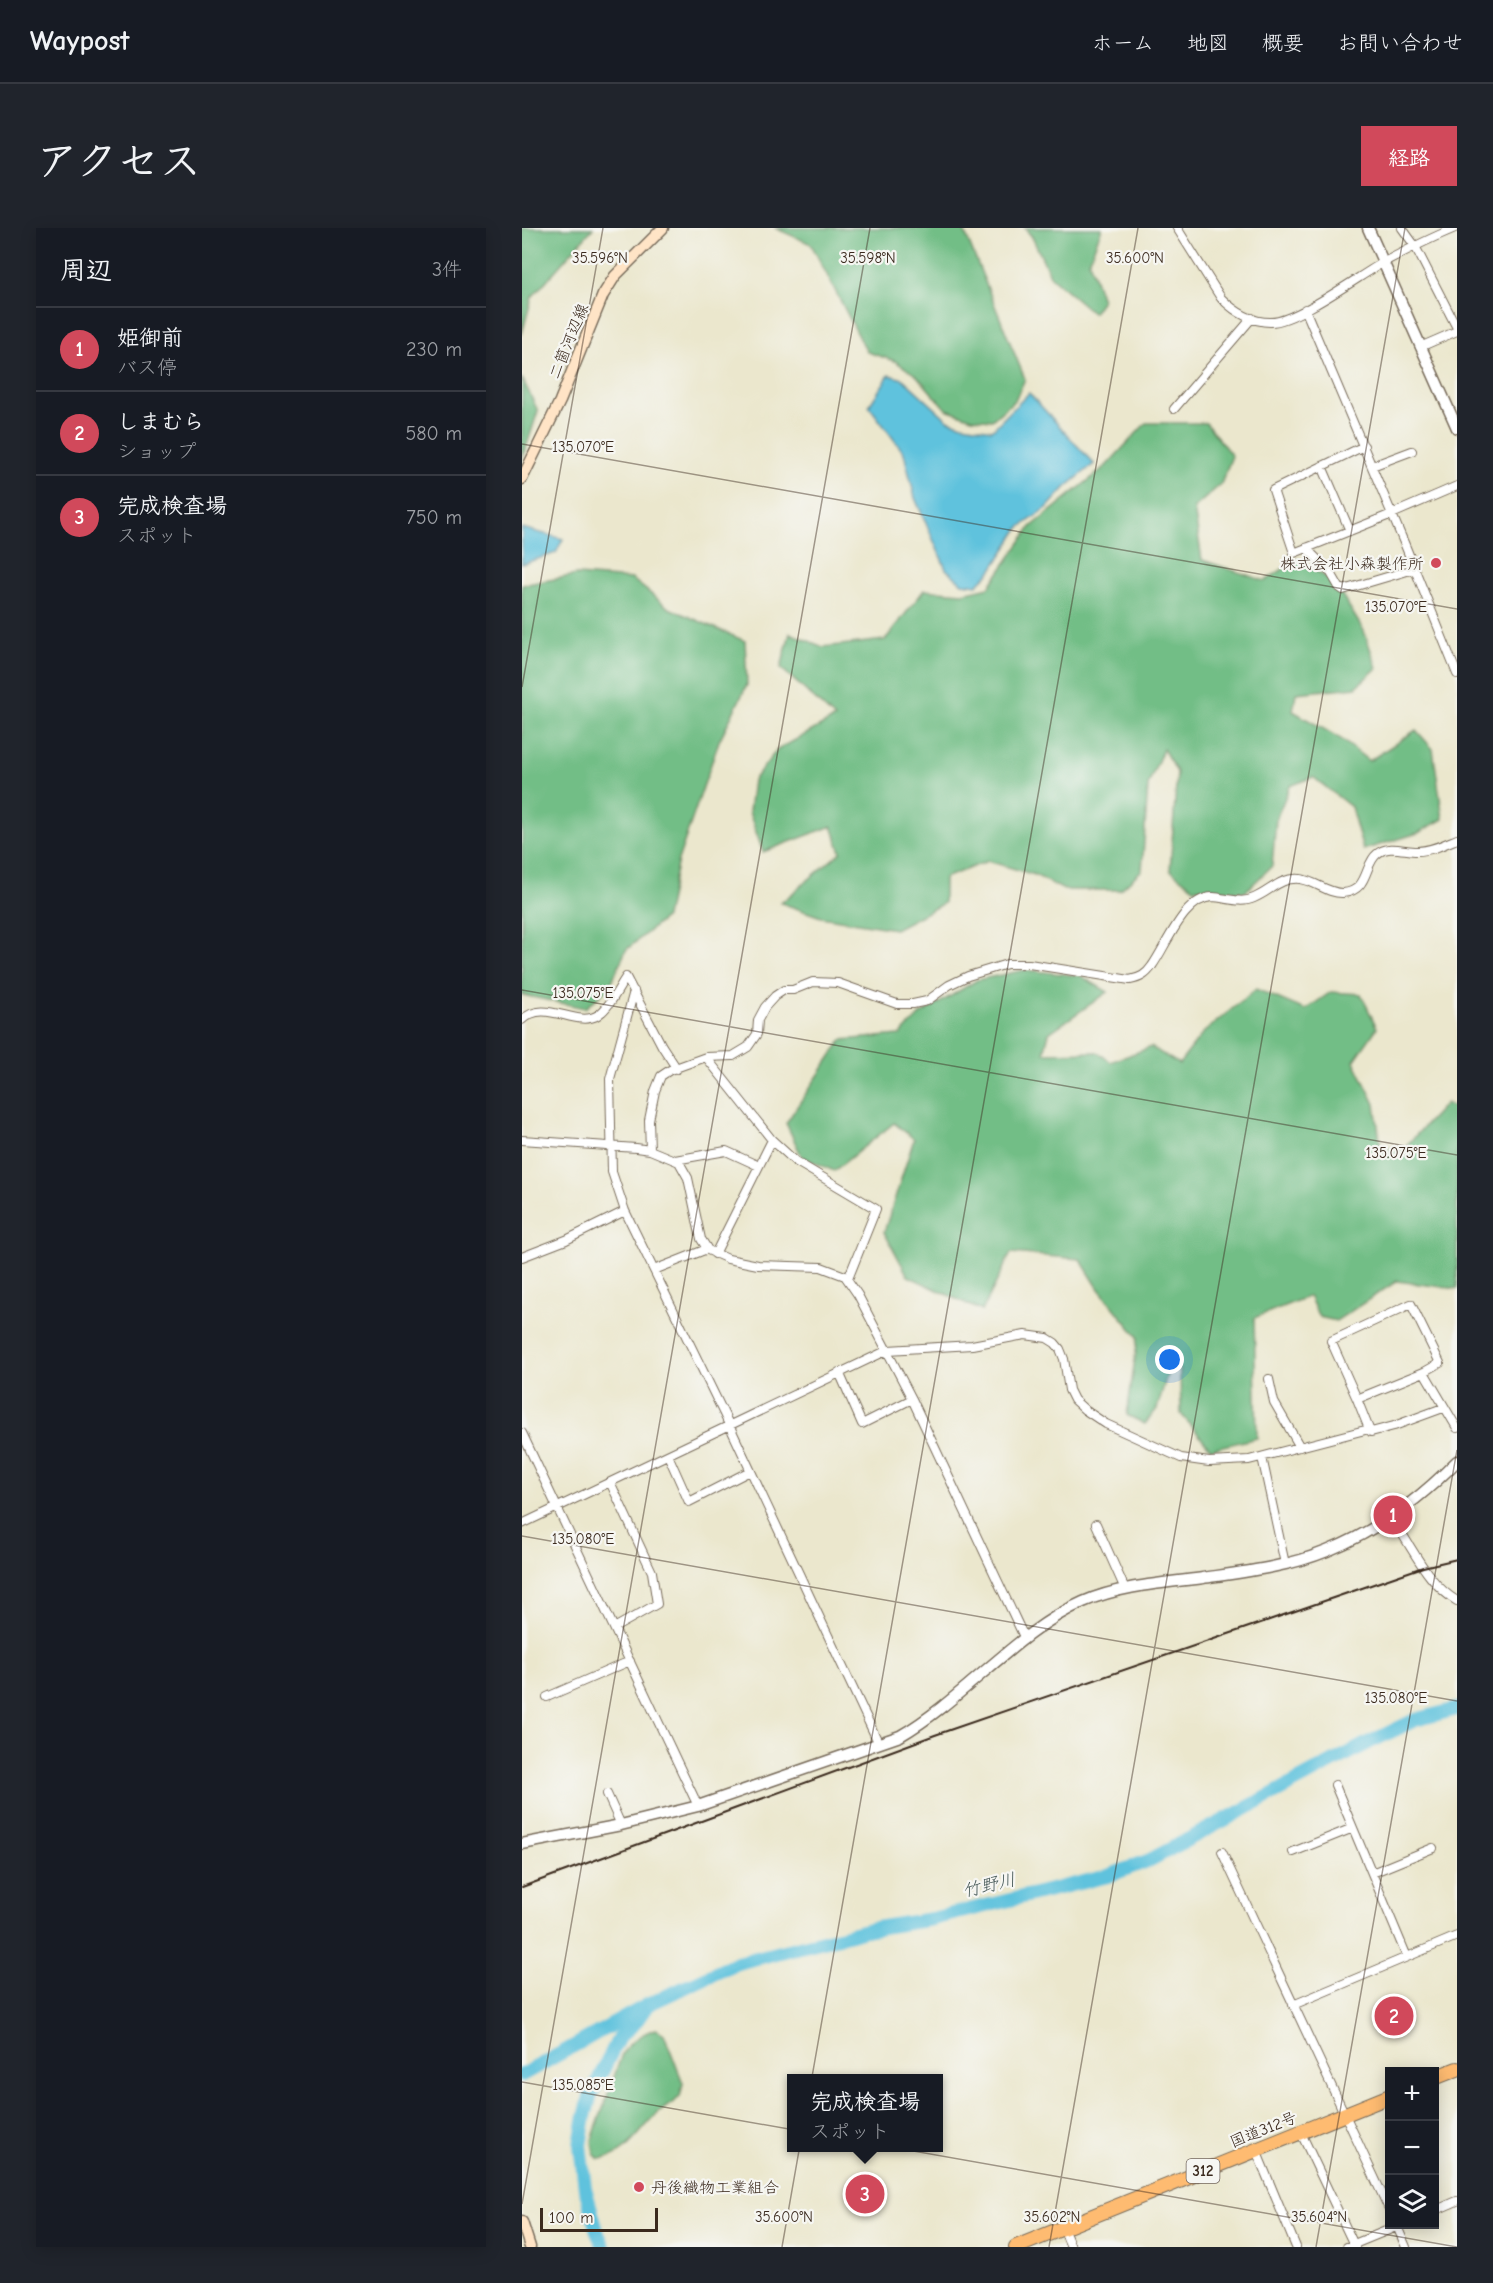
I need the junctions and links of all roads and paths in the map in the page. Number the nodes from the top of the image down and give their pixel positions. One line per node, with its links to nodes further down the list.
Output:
1 (663, 228): 18 (main road, 二箇河辺線)
2 (1177, 228): 9 (street)
3 (1368, 228): 7 (street)
4 (1402, 228): 6 (street)
5 (1455, 228): 6 (street)
6 (1415, 246): 7 (street); 10 (street)
7 (1383, 263): 8 (street); 11 (street)
8 (1305, 309): 9 (street); 14 (street)
9 (1252, 318): 12 (street)
10 (1457, 330): 11 (street)
11 (1420, 347): 13 (street)
12 (1174, 409)
13 (1457, 428)
14 (1364, 446): 16 (street); 17 (street)
15 (1412, 451): 17 (street)
16 (1322, 466): 21 (street); 22 (street)
17 (1372, 466): 20 (street)
18 (522, 479)
19 (1457, 486): 20 (street)
20 (1392, 514): 21 (street); 23 (street)
21 (1350, 531): 22 (street)
22 (1306, 548): 23 (street)
23 (1414, 569): 24 (street)
24 (1456, 669)
25 (1457, 840): 28 (street)
26 (634, 991): 27 (street); 29 (street); 32 (street)
27 (522, 1020)
28 (706, 1057): 29 (street); 31 (street)
29 (677, 1069): 33 (street)
30 (522, 1140): 32 (street)
31 (771, 1140): 35 (street); 41 (street)
32 (610, 1146): 33 (street); 36 (street)
33 (650, 1150): 34 (street)
34 (675, 1160): 35 (street); 37 (street)
35 (759, 1166): 38 (street)
36 (626, 1211): 39 (street); 40 (street)
37 (707, 1248): 38 (street); 40 (street)
38 (715, 1254): 41 (street)
39 (522, 1257)
40 (654, 1270): 49 (street)
41 (848, 1279): 42 (street)
42 (888, 1350): 43 (street); 46 (street); 56 (street)
43 (838, 1372): 46 (street); 49 (street)
44 (1424, 1372): 47 (street); 47 (street); 48 (street)
45 (1269, 1379): 53 (street)
46 (912, 1399): 69 (street)
47 (1357, 1399): 51 (street)
48 (1443, 1408): 50 (street); 51 (street)
49 (729, 1426): 55 (street); 59 (street)
50 (1457, 1428)
51 (1369, 1429): 53 (street)
52 (522, 1433): 54 (street)
53 (1300, 1447): 56 (street)
54 (532, 1455): 57 (street); 61 (street)
55 (668, 1455): 59 (street); 60 (street)
56 (1262, 1458): 65 (street)
57 (522, 1460)
58 (1457, 1461): 62 (street)
59 (750, 1471): 72 (street)
60 (611, 1484): 61 (street); 68 (street)
61 (556, 1508): 63 (street); 68 (street)
62 (1391, 1518): 65 (street); 67 (street)
63 (522, 1524)
64 (1096, 1524): 66 (street)
65 (1285, 1564): 66 (street)
66 (1125, 1589): 69 (street)
67 (1457, 1601)
68 (614, 1628): 70 (street)
69 (1025, 1639): 72 (street)
70 (630, 1661): 71 (street); 75 (street)
71 (547, 1697)
72 (879, 1744): 75 (street)
73 (1335, 1785): 77 (street)
74 (607, 1794): 76 (street)
75 (698, 1806): 76 (street)
76 (621, 1825): 78 (street)
77 (1353, 1828): 81 (street); 82 (street)
78 (522, 1844)
79 (1433, 1848): 82 (street)
80 (1222, 1852): 85 (street)
81 (1293, 1852)
82 (1372, 1873): 84 (street)
83 (1457, 1936): 84 (street)
84 (1407, 1957): 85 (street)
85 (1293, 2004): 89 (street)
86 (1456, 2073): 87 (highway)
87 (1439, 2077)
88 (1385, 2098): 89 (highway, 国道312号 / 312)
89 (1344, 2113): 90 (highway, 国道312号 / 312); 93 (street)
90 (1301, 2133): 91 (highway, 国道312号 / 312); 99 (street)
91 (1257, 2150): 96 (highway, 国道312号 / 312); 103 (street)
92 (1457, 2201): 94 (street)
93 (1385, 2202)
94 (1439, 2209)
95 (522, 2222): 100 (main road)
96 (1063, 2228): 101 (highway, 国道312号 / 312); 102 (street)
97 (1389, 2229): 99 (street)
98 (1399, 2229): 104 (street)
99 (1352, 2246)
100 (530, 2247)
101 (1016, 2247)
102 (1071, 2247)
103 (1296, 2247)
104 (1406, 2247)

